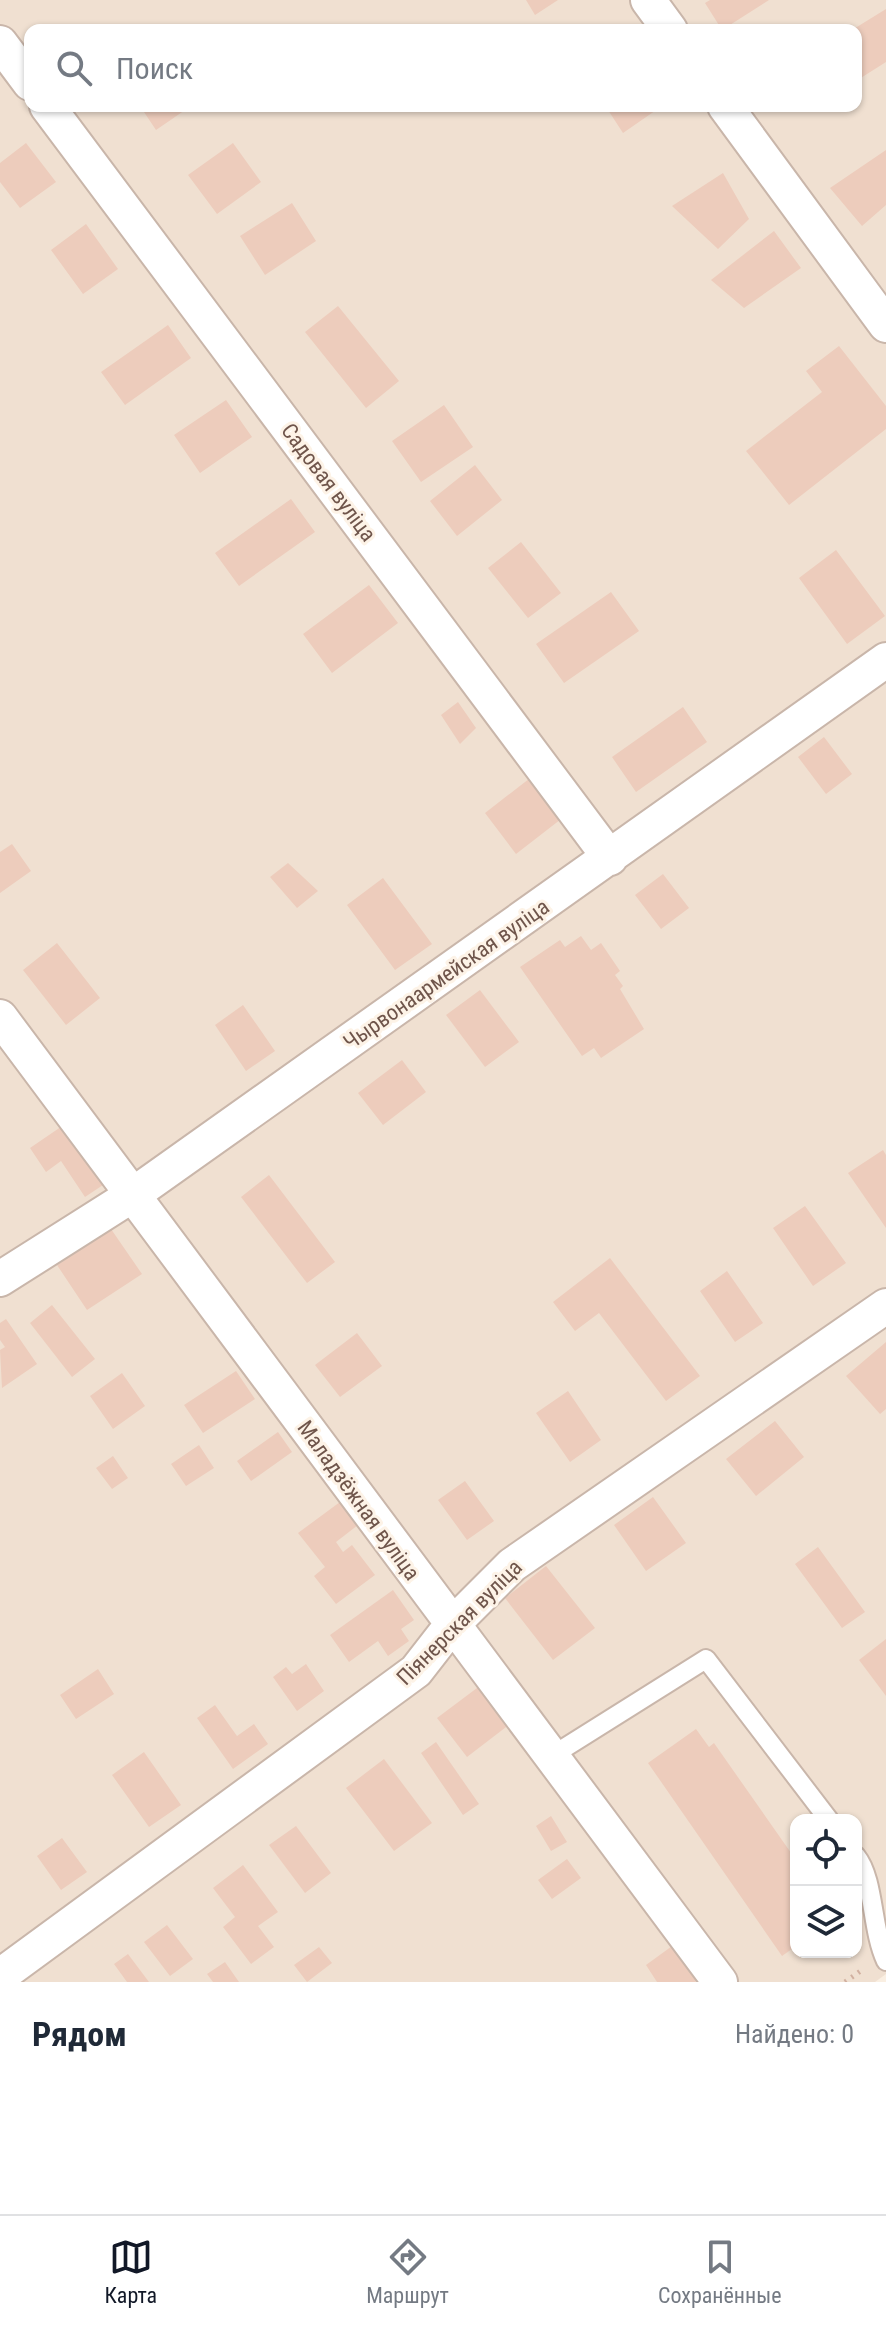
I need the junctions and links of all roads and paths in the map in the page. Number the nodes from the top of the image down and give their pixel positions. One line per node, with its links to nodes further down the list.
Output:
1 (648, 0): 2 (street)
2 (666, 24)
3 (0, 43): 4 (street)
4 (24, 75)
5 (51, 112): 9 (street, Садовая вуліца)
6 (729, 112): 7 (street)
7 (886, 325)
8 (886, 660): 9 (street, Чырвонаармейская вуліца)
9 (610, 858): 11 (street, Чырвонаармейская вуліца)
10 (0, 1017): 11 (street, Маладзёжная вуліца)
11 (134, 1194): 12 (street, Чырвонаармейская вуліца); 14 (street, Маладзёжная вуліца)
12 (0, 1279)
13 (886, 1306): 14 (street, Піянерская вуліца)
14 (451, 1626): 15 (street, Маладзёжная вуліца); 19 (street, Піянерская вуліца)
15 (550, 1757): 16 (lane); 20 (street, Маладзёжная вуліца)
16 (824, 1814)
17 (862, 1864): 18 (lane)
18 (886, 1961)
19 (0, 1976)
20 (720, 1982)

